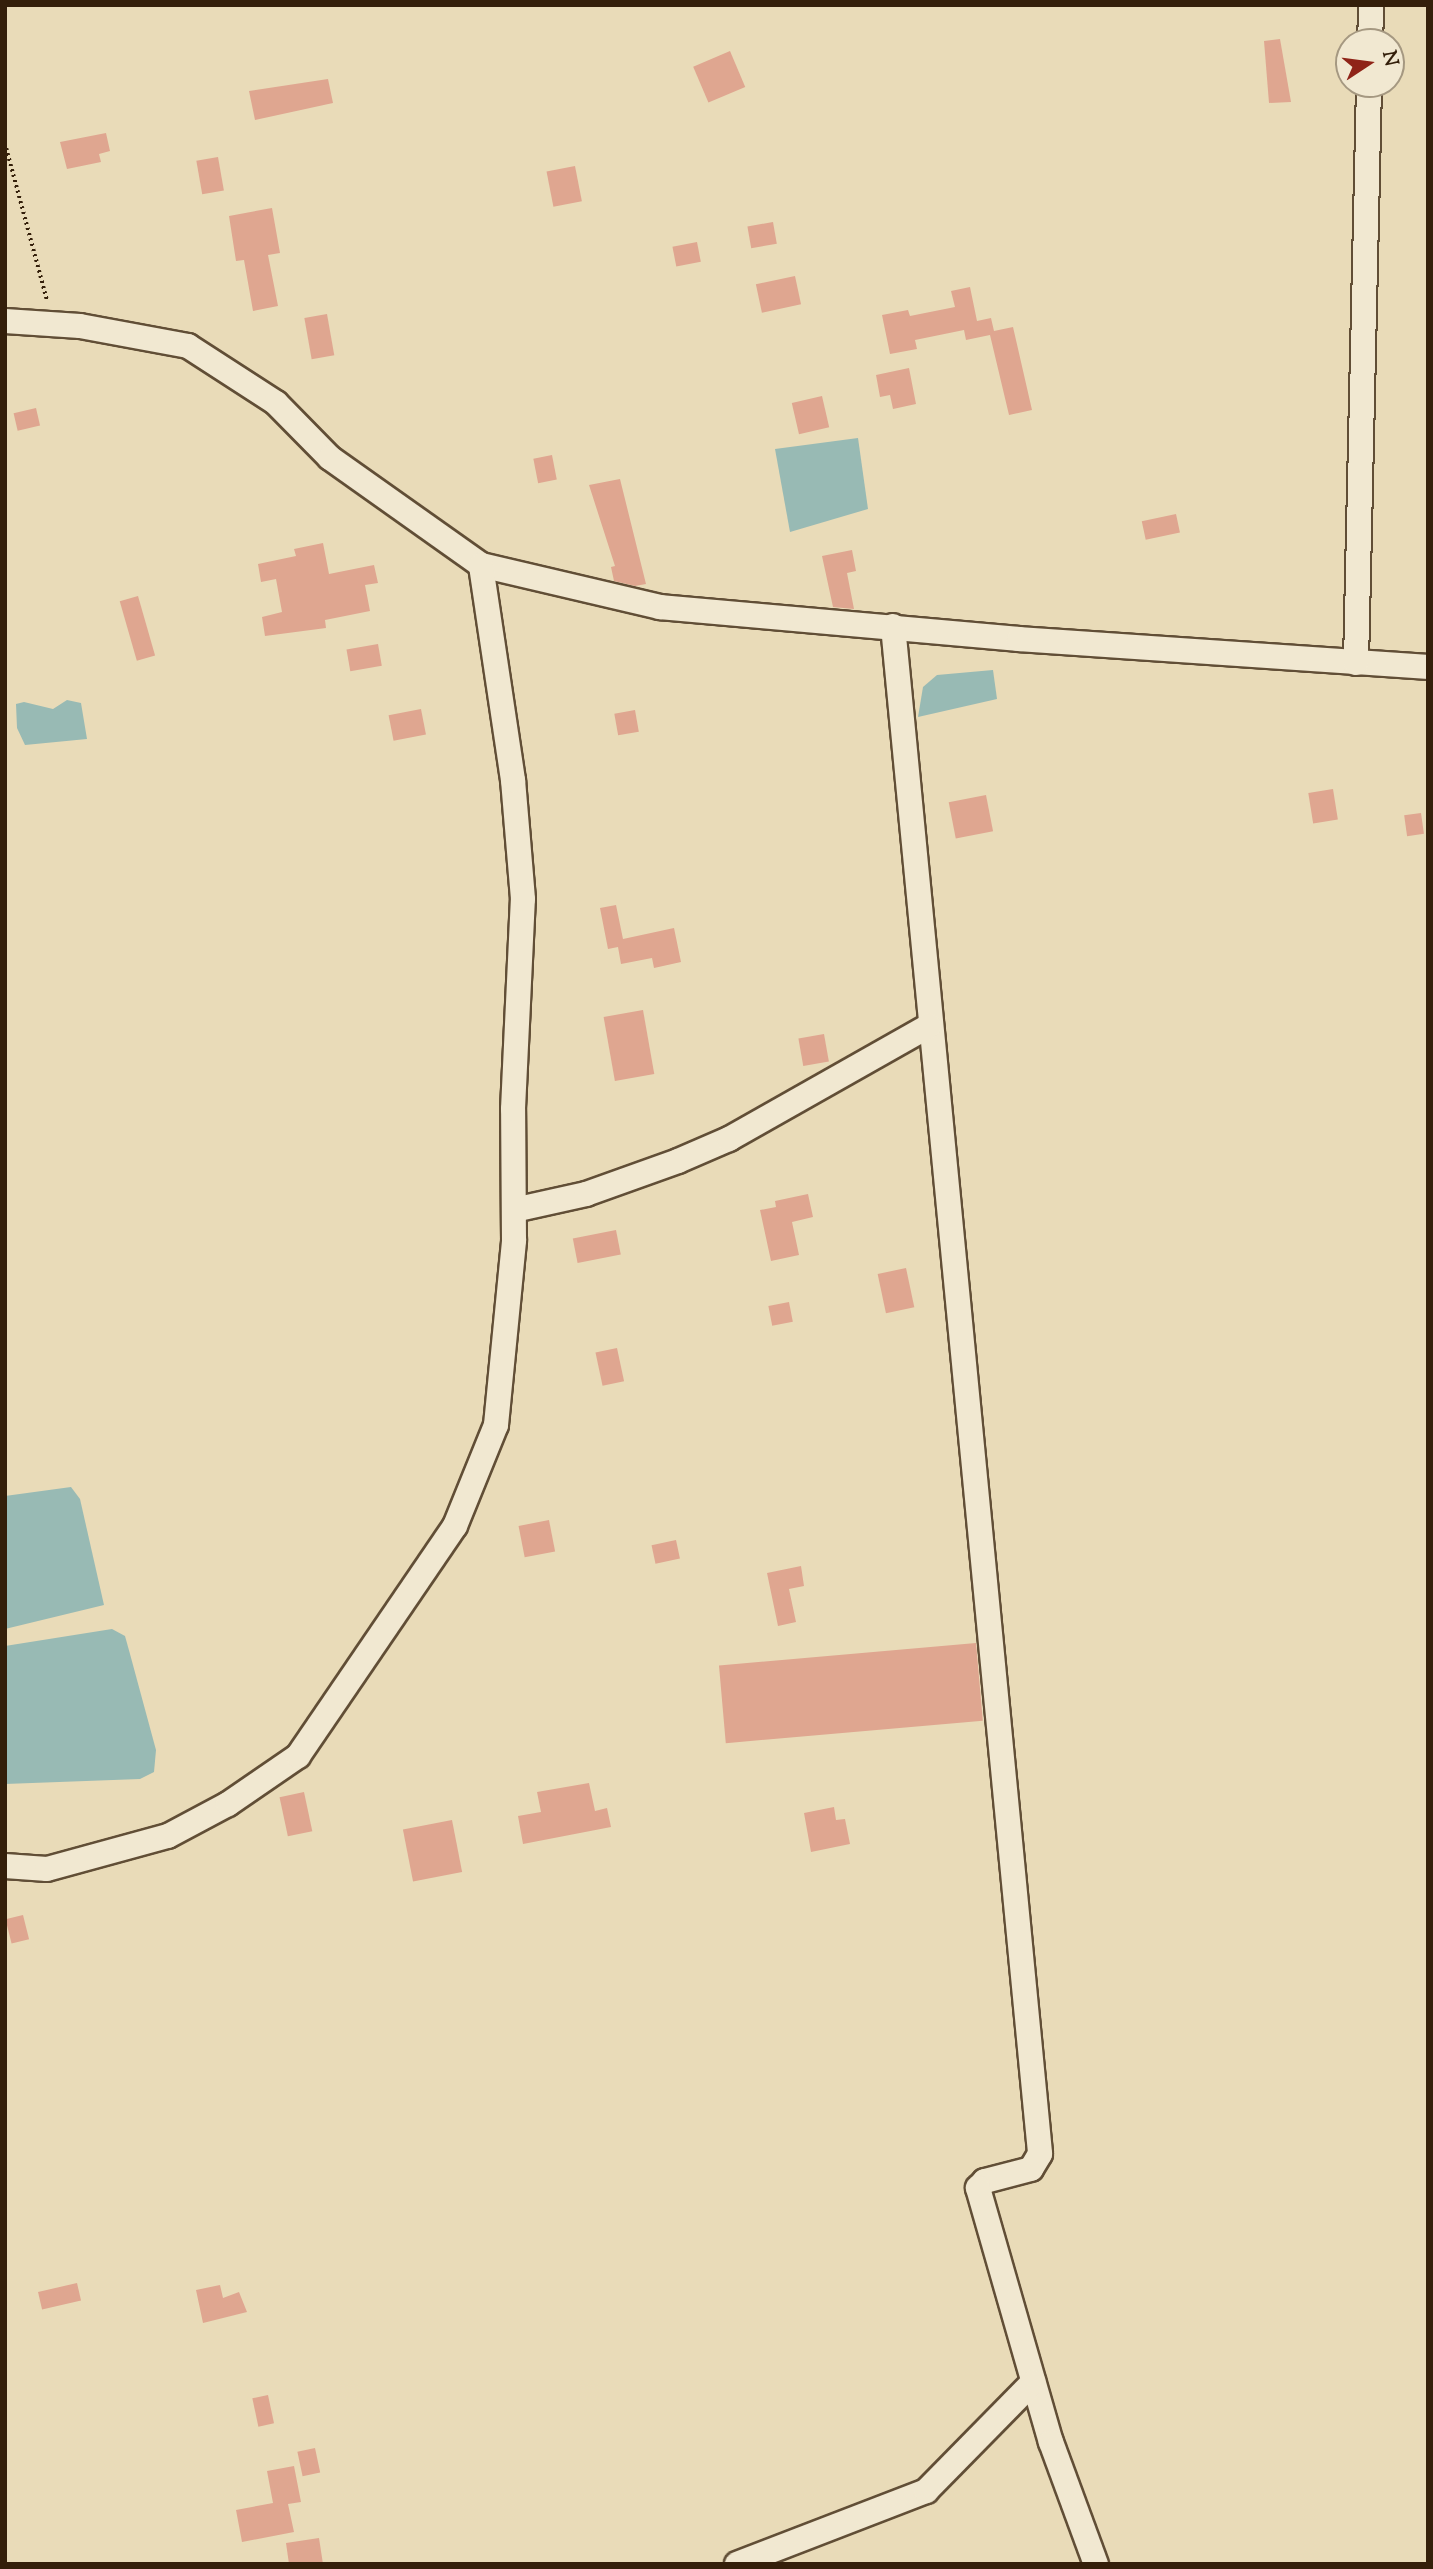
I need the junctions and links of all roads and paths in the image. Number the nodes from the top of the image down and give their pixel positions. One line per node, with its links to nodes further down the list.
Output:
1 (1371, 5): 2 (street)
2 (1370, 28)
3 (1370, 98): 9 (street)
4 (5, 143): 6 (path)
5 (5, 321): 6 (street)
6 (53, 324): 7 (street)
7 (481, 565): 8 (street); 12 (street)
8 (893, 626): 9 (street); 11 (street)
9 (1356, 663): 10 (street)
10 (1428, 667)
11 (929, 1026): 12 (street); 14 (street)
12 (514, 1210): 13 (street)
13 (5, 1866)
14 (1034, 2382): 15 (street); 16 (street)
15 (737, 2564)
16 (1096, 2564)

